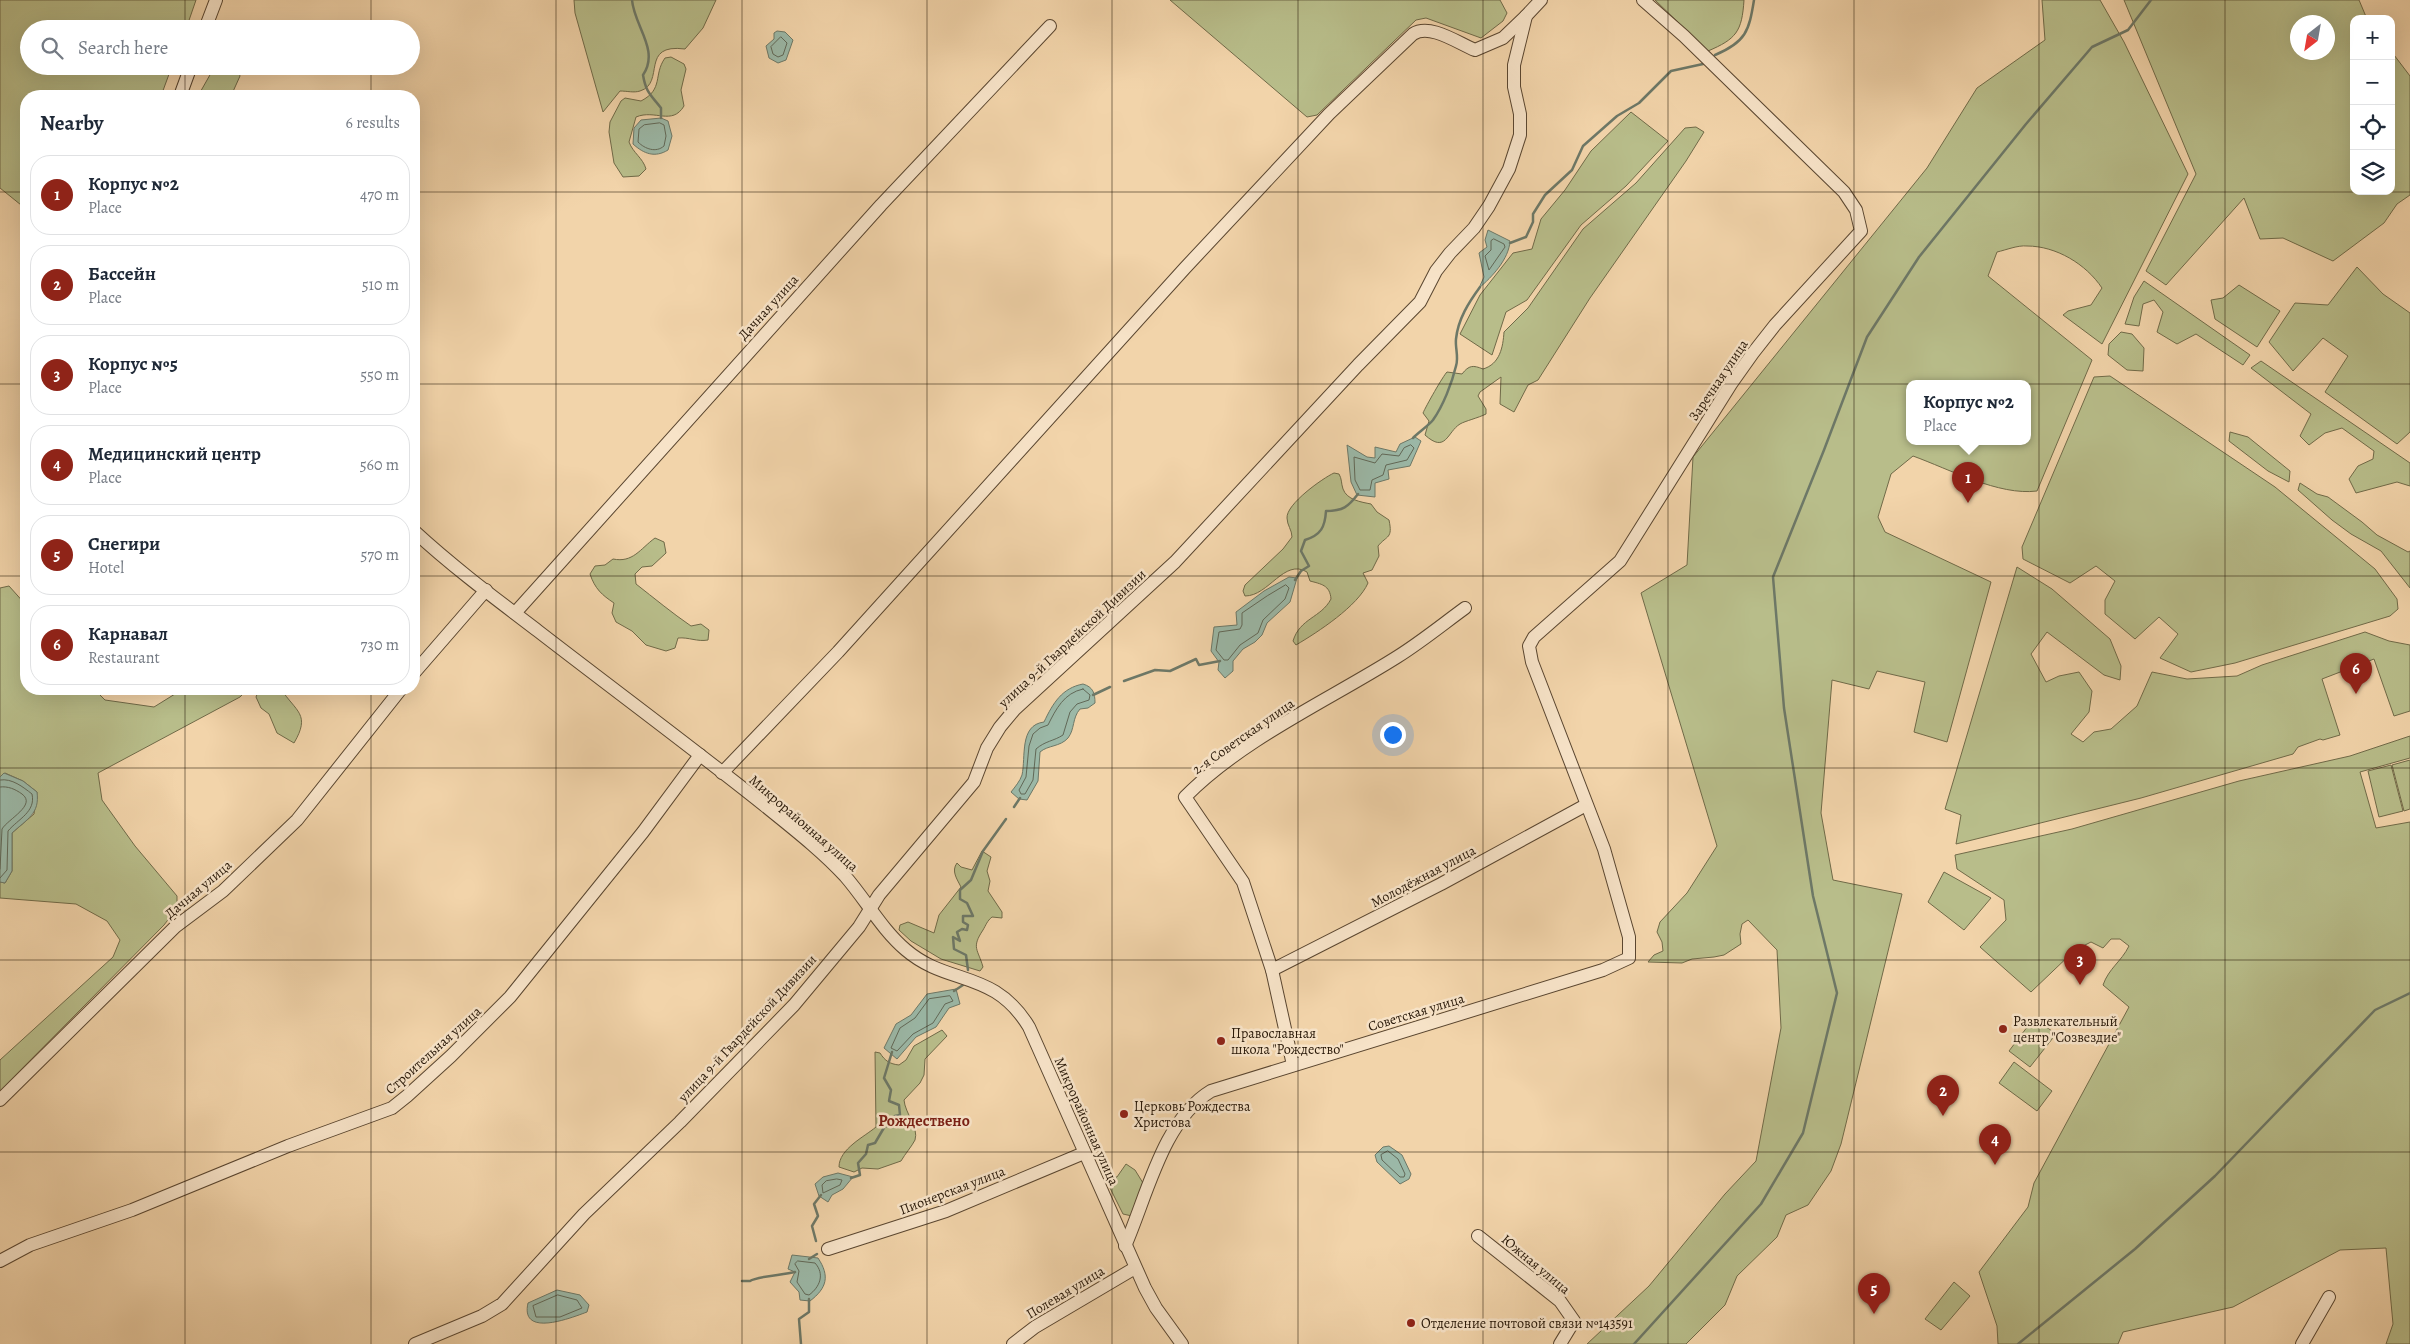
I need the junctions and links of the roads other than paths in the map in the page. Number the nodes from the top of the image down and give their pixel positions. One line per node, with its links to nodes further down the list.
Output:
1 (216, 0): 5 (street)
2 (1541, 0): 4 (street, улица 9-й Гвардейской Дивизии)
3 (1643, 0): 17 (street, Заречная улица)
4 (1526, 16): 16 (street); 18 (street, улица 9-й Гвардейской Дивизии)
5 (208, 20)
6 (1050, 26): 12 (street, Дачная улица)
7 (188, 75): 8 (street)
8 (182, 90)
9 (420, 536): 10 (street, Микрорайонная улица)
10 (486, 590): 12 (street, Микрорайонная улица); 13 (street)
11 (1465, 608): 19 (street, 2-я Советская улица)
12 (515, 613): 15 (street, Микрорайонная улица)
13 (420, 666)
14 (395, 695): 21 (street, Дачная улица)
15 (700, 755): 16 (street, Микрорайонная улица); 26 (street, Строительная улица)
16 (722, 773): 18 (street, Микрорайонная улица)
17 (1586, 805): 19 (street, Молодёжная улица); 20 (street, Советская улица)
18 (871, 908): 22 (street, Микрорайонная улица); 29 (street, улица 9-й Гвардейской Дивизии)
19 (1272, 970): 20 (street, 2-я Советская улица)
20 (1293, 1065): 24 (street, Советская улица)
21 (0, 1100)
22 (1084, 1153): 24 (street, Микрорайонная улица); 25 (street, Пионерская улица)
23 (1478, 1236): 32 (street, Южная улица)
24 (1125, 1246): 27 (street, Микрорайонная улица)
25 (828, 1249)
26 (0, 1261)
27 (1135, 1268): 30 (street, Полевая улица); 31 (street, Микрорайонная улица)
28 (2329, 1297): 33 (street)
29 (415, 1344)
30 (1013, 1344)
31 (1182, 1344)
32 (1560, 1344)
33 (2302, 1344)

